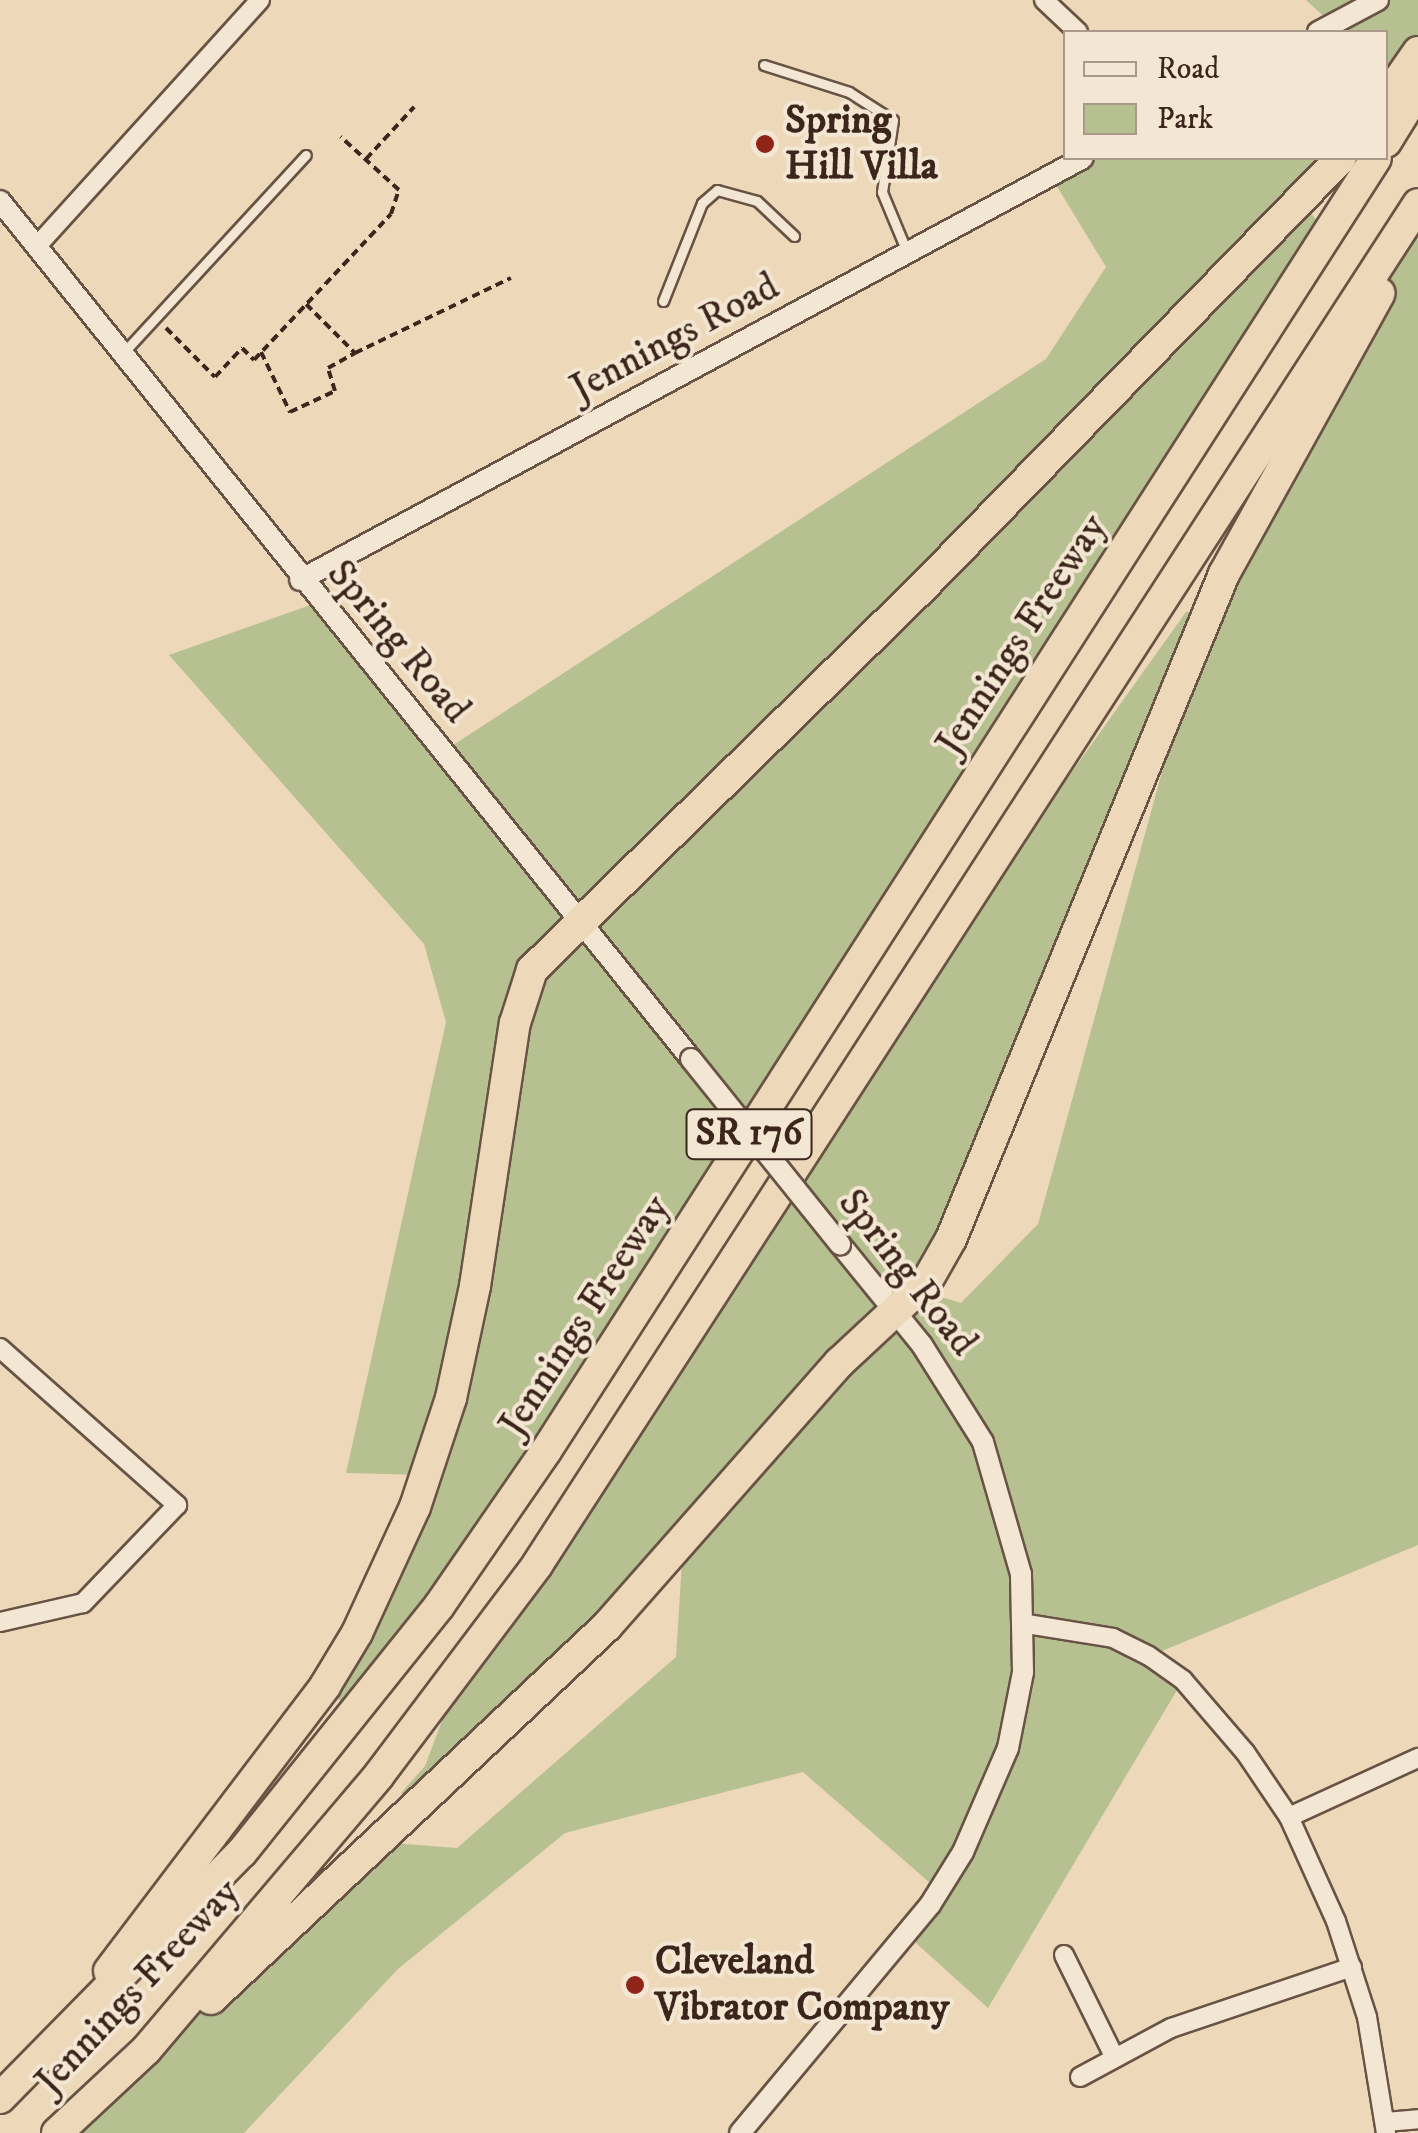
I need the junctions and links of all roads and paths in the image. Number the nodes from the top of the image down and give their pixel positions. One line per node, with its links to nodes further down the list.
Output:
1 (260, 0): 21 (street)
2 (1044, 0): 5 (street)
3 (1378, 0): 4 (street)
4 (1325, 29)
5 (1076, 30)
6 (1418, 52): 9 (highway)
7 (764, 65): 22 (lane)
8 (1418, 90): 12 (highway)
9 (1388, 95)
10 (414, 107): 14 (path)
11 (341, 137): 14 (path)
12 (1388, 139)
13 (306, 155): 29 (lane)
14 (366, 160): 25 (path)
15 (1079, 160): 22 (street, Jennings Road)
16 (1339, 160): 31 (highway)
17 (1375, 160): 41 (highway, Jennings Freeway / SR 176)
18 (0, 201): 21 (street, Spring Road)
19 (1418, 208): 32 (highway); 40 (highway, Jennings Freeway / SR 176)
20 (794, 236): 24 (lane)
21 (37, 246): 29 (street, Spring Road)
22 (907, 252): 30 (street, Jennings Road)
23 (511, 278): 28 (path)
24 (663, 301)
25 (306, 304): 27 (path); 28 (path)
26 (166, 327): 27 (path)
27 (261, 352): 28 (path)
28 (355, 353)
29 (122, 354): 30 (street, Spring Road)
30 (300, 580): 31 (street, Spring Road)
31 (582, 921): 32 (street, Spring Road, bridge); 41 (highway)
32 (896, 1314): 35 (street, Spring Road); 40 (highway)
33 (0, 1348): 34 (street)
34 (0, 1622)
35 (1027, 1624): 37 (street); 48 (street, Spring Road)
36 (1418, 1758): 37 (street)
37 (1289, 1817): 39 (street)
38 (1064, 1955): 42 (street)
39 (1352, 1968): 42 (street); 46 (street)
40 (146, 2050): 47 (highway, Jennings Freeway / SR 176)
41 (47, 2053): 44 (highway, Jennings Freeway / SR 176)
42 (1114, 2054): 43 (street)
43 (1080, 2076)
44 (0, 2098)
45 (1418, 2119): 46 (street)
46 (1386, 2128)
47 (57, 2133)
48 (740, 2133)

